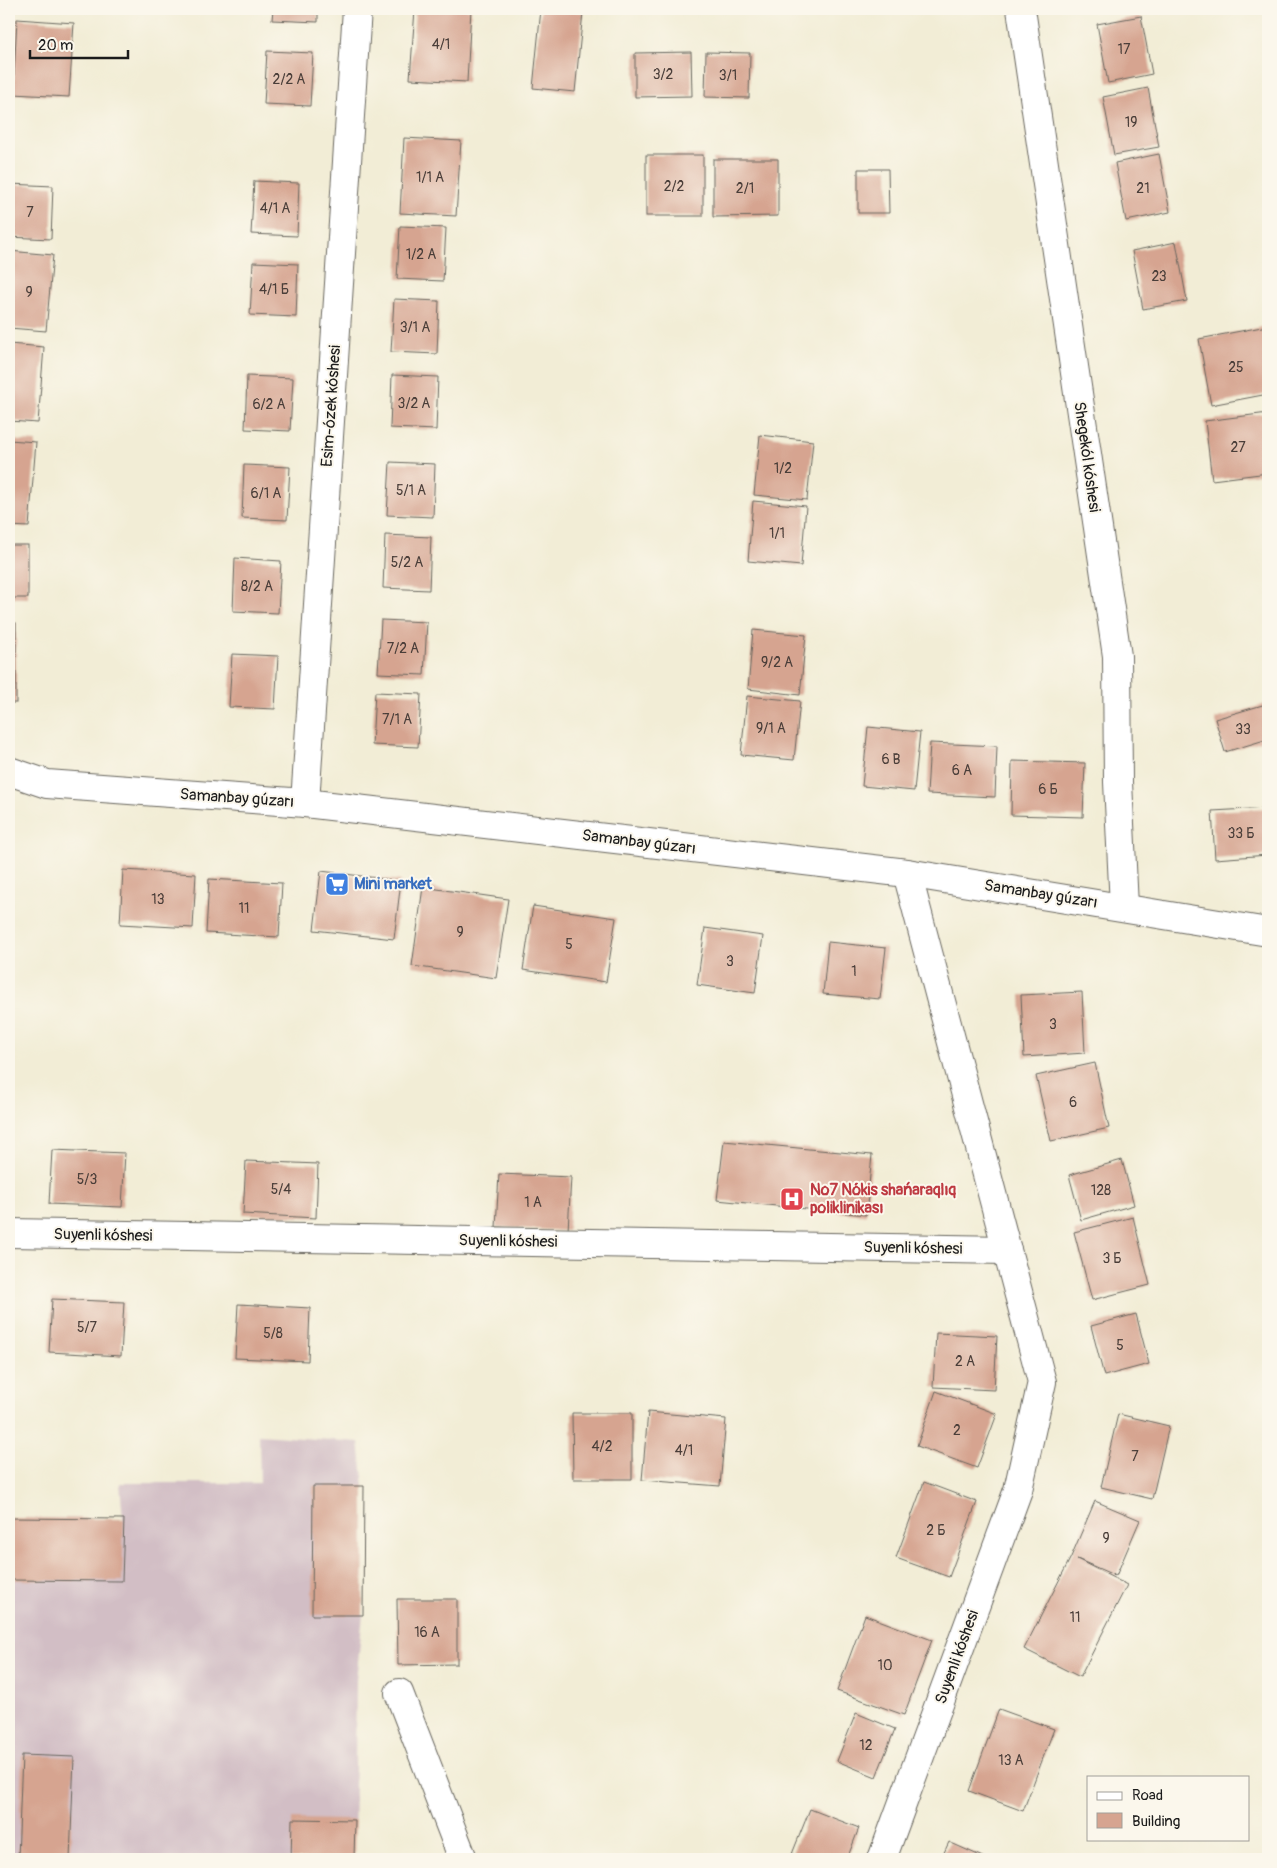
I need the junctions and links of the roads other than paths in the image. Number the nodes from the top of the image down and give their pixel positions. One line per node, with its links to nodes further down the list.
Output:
1 (357, 9): 4 (street, Esim-ózek kóshesi)
2 (1021, 9): 6 (street, Shegekól kóshesi)
3 (9, 771): 4 (street, Samanbay gúzarı)
4 (305, 803): 5 (street, Samanbay gúzarı)
5 (907, 873): 6 (street, Samanbay gúzarı); 9 (street, Suyenli kóshesi)
6 (1124, 907): 7 (street, Samanbay gúzarı)
7 (1268, 932)
8 (9, 1233): 9 (street, Suyenli kóshesi)
9 (1007, 1250): 12 (street, Suyenli kóshesi)
10 (399, 1693): 11 (street)
11 (463, 1859)
12 (882, 1859)

